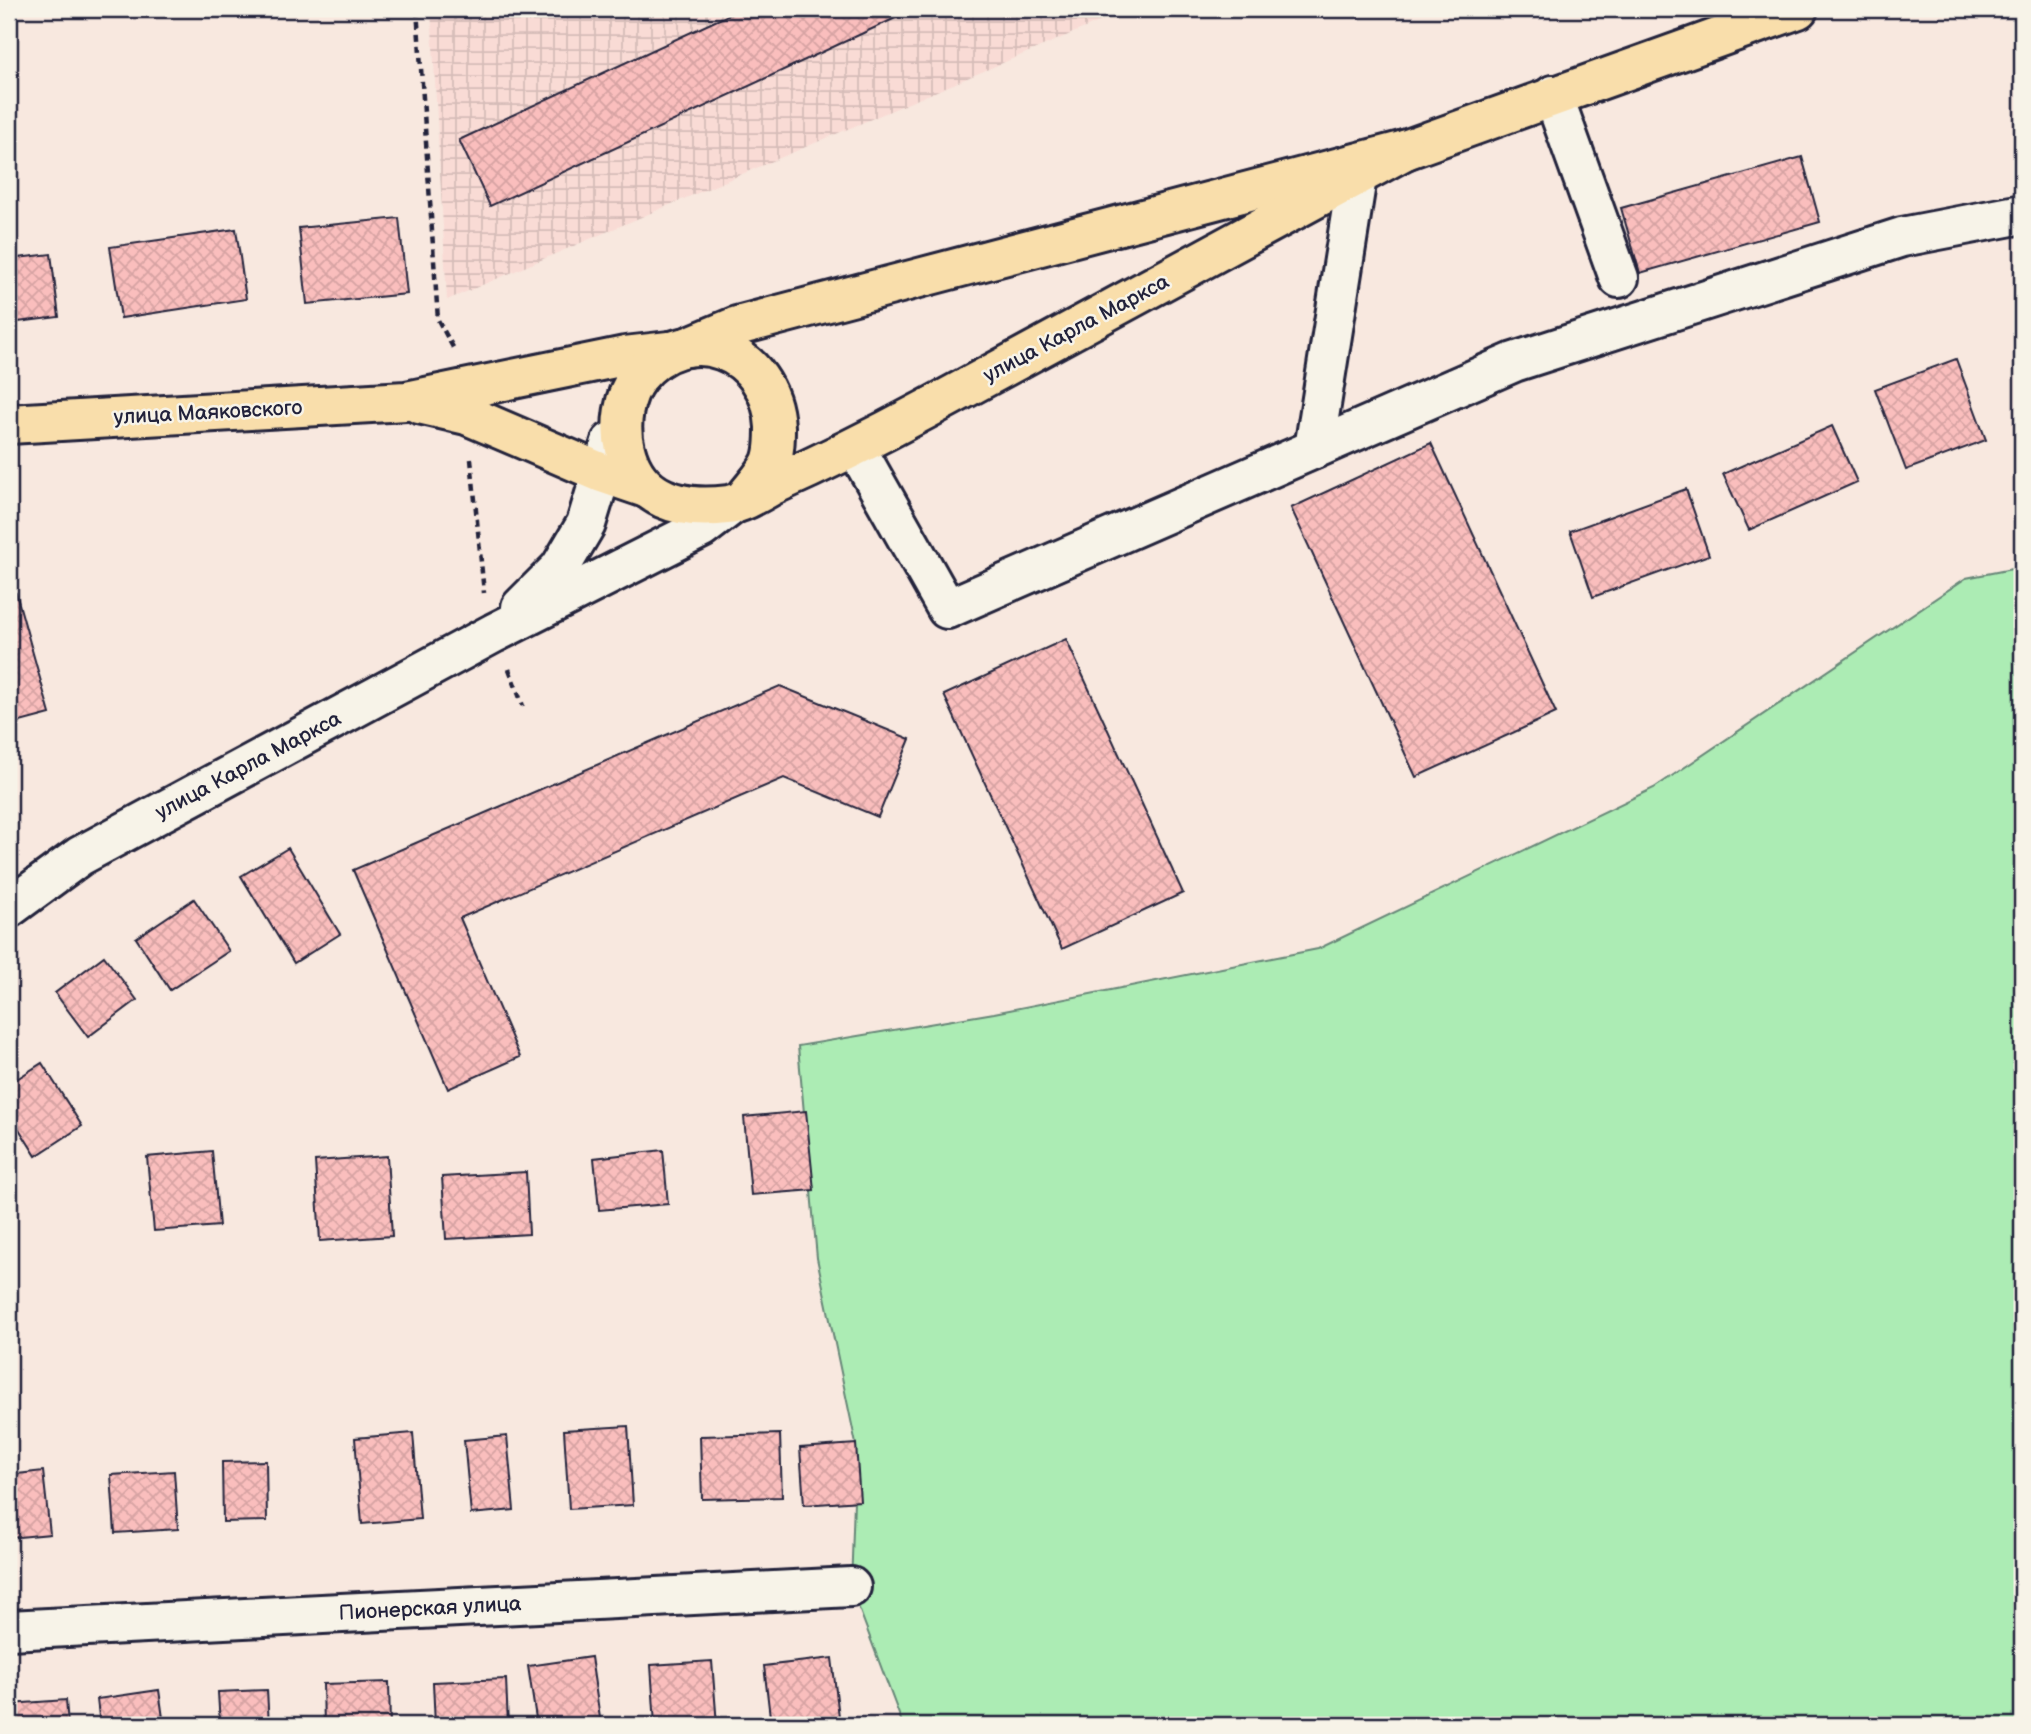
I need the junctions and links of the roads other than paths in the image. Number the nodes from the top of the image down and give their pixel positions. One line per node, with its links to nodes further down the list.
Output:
1 (1793, 10): 2 (main road)
2 (1553, 95): 3 (main road); 6 (street)
3 (1405, 150): 4 (main road, улица Карла Маркса); 7 (main road)
4 (1357, 177): 11 (main road, улица Карла Маркса); 12 (street)
5 (2022, 214): 12 (street)
6 (1619, 278)
7 (677, 350): 8 (main road, улица Маяковского); 9 (main road); 15 (main road)
8 (406, 401): 10 (main road, улица Маяковского); 13 (main road, улица Маяковского)
9 (623, 411): 13 (street, улица Карла Маркса); 14 (main road)
10 (9, 424)
11 (856, 448): 12 (street); 15 (main road, улица Карла Маркса)
12 (1314, 449)
13 (602, 473): 14 (main road, улица Маяковского); 16 (street, улица Карла Маркса)
14 (646, 488): 15 (main road)
15 (738, 502): 16 (street, улица Карла Маркса)
16 (495, 631): 17 (street, улица Карла Маркса)
17 (9, 908)
18 (851, 1587): 19 (street, Пионерская улица)
19 (9, 1630)

